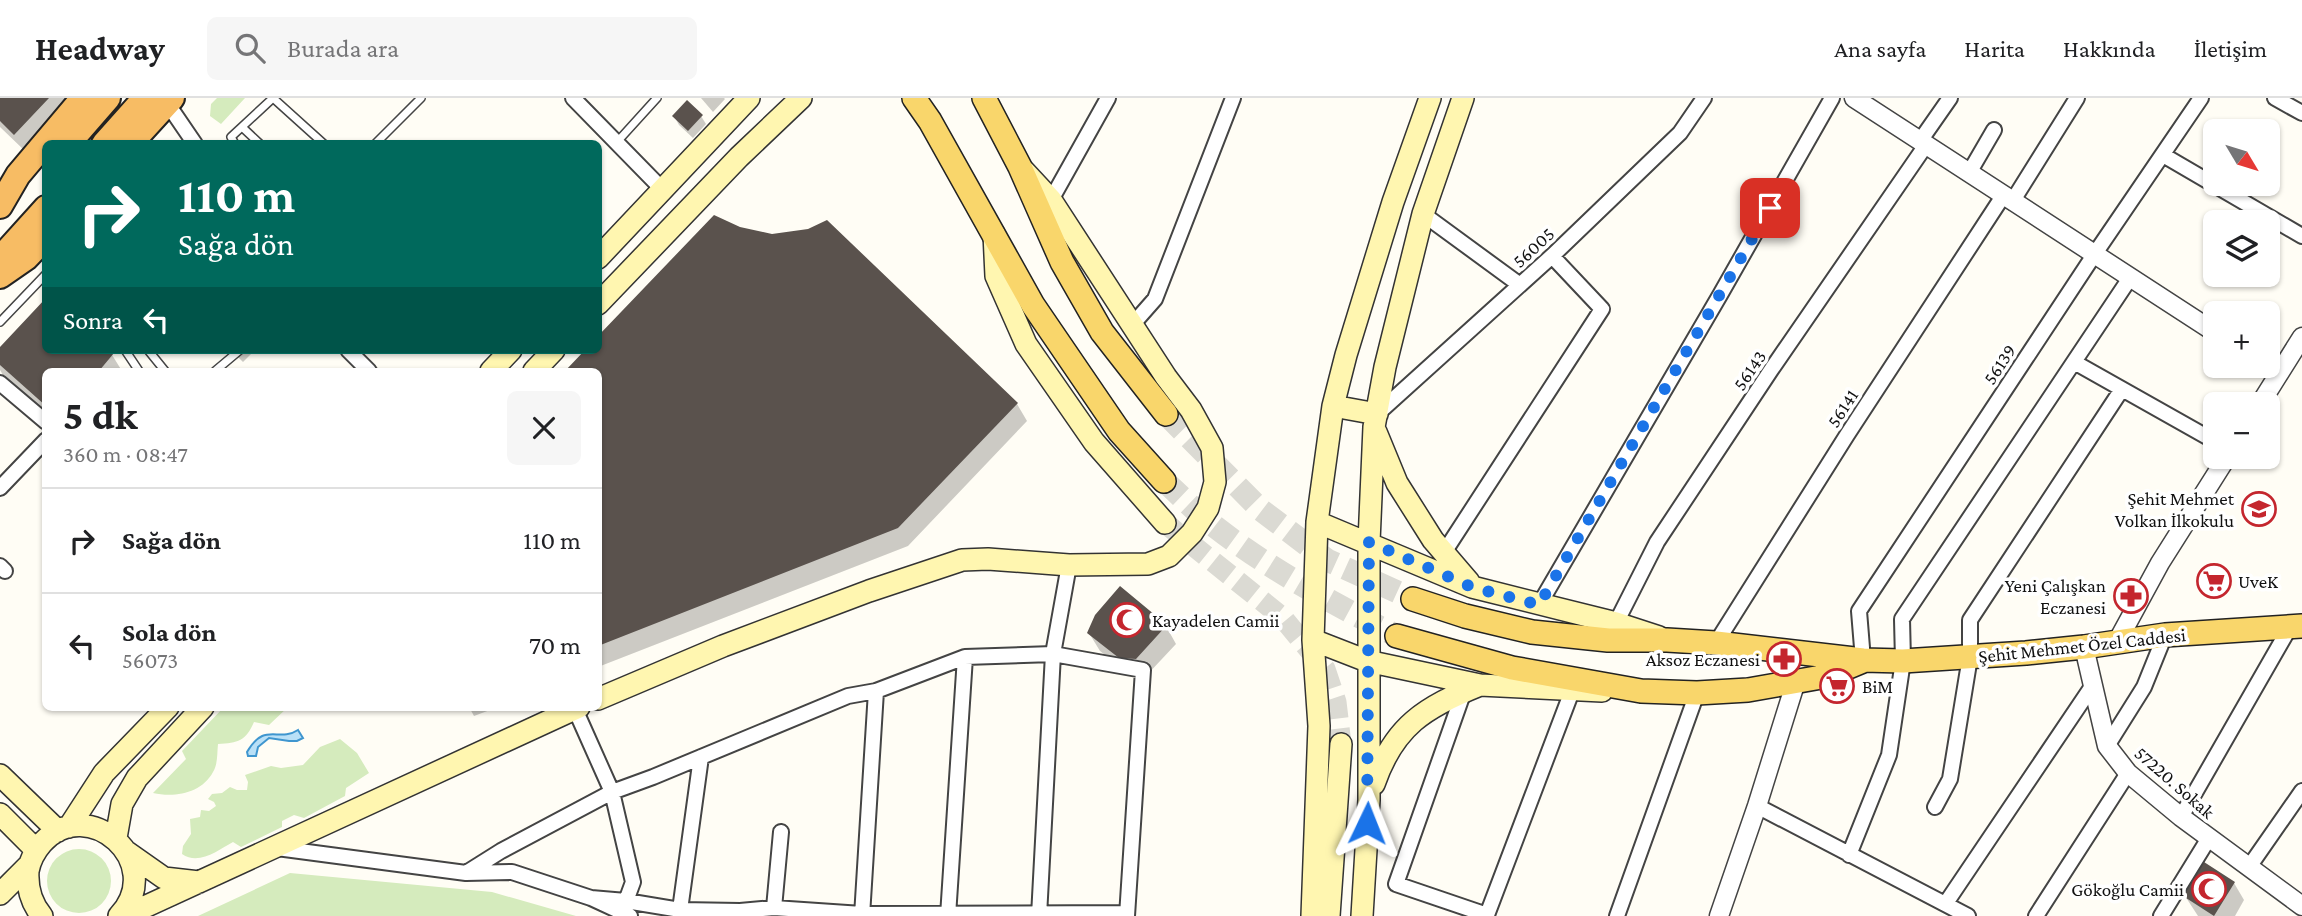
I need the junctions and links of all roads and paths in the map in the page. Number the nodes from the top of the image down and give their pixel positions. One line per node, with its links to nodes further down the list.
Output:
1 (83, 98): 26 (highway)
2 (108, 98): 27 (highway)
3 (273, 98): 24 (lane); 33 (lane)
4 (421, 98): 34 (lane)
5 (573, 98): 35 (street)
6 (657, 98): 35 (lane)
7 (749, 98): 42 (main road)
8 (801, 98): 60 (main road)
9 (914, 98): 49 (main road)
10 (984, 98): 39 (main road)
11 (1108, 98): 44 (street)
12 (1233, 98): 62 (street)
13 (1430, 98): 79 (main road)
14 (1463, 98): 47 (main road)
15 (1832, 98): 95 (street)
16 (1854, 98): 36 (street)
17 (1951, 98): 36 (street, 56143)
18 (2077, 98): 43 (street, 56141)
19 (2201, 98): 38 (street, 56139)
20 (2275, 98): 23 (street)
21 (161, 100): 28 (highway); 29 (highway); 30 (street)
22 (1700, 100): 54 (street, 56005)
23 (2302, 113)
24 (242, 127): 31 (lane); 32 (lane)
25 (1994, 130): 41 (street)
26 (48, 140)
27 (71, 140)
28 (109, 140)
29 (139, 140)
30 (192, 140)
31 (233, 140)
32 (256, 140)
33 (320, 140)
34 (379, 140)
35 (617, 142): 42 (street)
36 (1923, 143): 41 (street); 96 (street, 56143)
37 (42, 147): 45 (highway)
38 (2163, 155): 50 (street); 53 (street, 56139)
39 (1020, 167): 44 (main road); 80 (main road)
40 (42, 173): 48 (highway)
41 (1969, 173): 43 (street)
42 (663, 190): 52 (main road)
43 (2008, 199): 53 (street); 103 (street, 56141)
44 (1051, 200): 62 (main road)
45 (0, 206)
46 (42, 212): 55 (highway)
47 (1423, 214): 59 (street); 82 (main road)
48 (0, 219)
49 (994, 232): 86 (main road); 89 (main road)
50 (2302, 236)
51 (42, 241): 56 (highway)
52 (602, 254)
53 (2094, 255): 58 (street); 109 (street, 56139)
54 (1552, 256): 59 (street, 56005); 91 (street)
55 (0, 258)
56 (0, 276)
57 (42, 278): 61 (lane)
58 (2130, 278): 63 (street); 71 (street)
59 (1520, 285): 82 (street, 56005)
60 (602, 300)
61 (0, 322)
62 (1133, 324): 92 (main road)
63 (2203, 326)
64 (2302, 337): 70 (street)
65 (151, 354): 72 (lane)
66 (235, 354): 73 (lane)
67 (352, 354): 74 (street)
68 (507, 354): 75 (main road)
69 (550, 354): 76 (main road)
70 (2280, 361)
71 (2074, 362): 78 (street); 111 (street)
72 (163, 368)
73 (219, 368)
74 (366, 368)
75 (494, 368)
76 (537, 368)
77 (0, 383): 81 (street)
78 (2122, 389): 83 (street); 108 (street)
79 (1333, 406): 82 (main road); 88 (main road)
80 (1166, 414)
81 (42, 419)
82 (1375, 420): 90 (main road); 91 (main road)
83 (2203, 435)
84 (42, 444): 87 (street)
85 (2219, 469): 102 (street)
86 (1164, 481)
87 (0, 488)
88 (1317, 522): 90 (main road); 100 (main road)
89 (1165, 523)
90 (1369, 542): 93 (main road); 110 (main road)
91 (1443, 554): 93 (main road)
92 (1069, 565): 106 (street); 120 (main road)
93 (1472, 587): 95 (main road)
94 (1413, 599): 101 (main road, Şehit Mehmet Özel Caddesi)
95 (1539, 605): 96 (main road)
96 (1616, 624): 101 (main road)
97 (2296, 627): 98 (main road, Şehit Mehmet Özel Caddesi); 136 (street)
98 (2165, 635): 102 (main road, Şehit Mehmet Özel Caddesi); 126 (street)
99 (1397, 636): 118 (main road)
100 (1313, 640): 110 (main road); 160 (main road)
101 (1667, 640): 103 (main road, Şehit Mehmet Özel Caddesi)
102 (2117, 642): 105 (main road, Şehit Mehmet Özel Caddesi)
103 (1716, 643): 104 (main road, Şehit Mehmet Özel Caddesi)
104 (1746, 647): 109 (main road, Şehit Mehmet Özel Caddesi); 115 (main road)
105 (2084, 647): 108 (main road, Şehit Mehmet Özel Caddesi); 113 (street, 57220. Sokak)
106 (1053, 653): 107 (street); 154 (street); 156 (street)
107 (965, 657): 116 (street); 153 (street)
108 (1970, 657): 111 (main road, Şehit Mehmet Özel Caddesi); 134 (street)
109 (1863, 660): 111 (main road, Şehit Mehmet Özel Caddesi); 112 (main road)
110 (1367, 661): 114 (main road); 132 (main road)
111 (1903, 661): 142 (street)
112 (1796, 681): 115 (main road); 133 (street)
113 (2093, 685): 126 (street, 57220. Sokak); 148 (street)
114 (1472, 688): 117 (main road); 117 (street); 132 (main road)
115 (1748, 690): 119 (main road)
116 (876, 691): 127 (street); 155 (street)
117 (1572, 691): 118 (main road)
118 (1641, 691): 119 (main road)
119 (1697, 693): 163 (street)
120 (602, 697)
121 (164, 711): 137 (main road)
122 (199, 711): 140 (main road)
123 (571, 711): 141 (main road)
124 (578, 711): 131 (street)
125 (1341, 744): 161 (main road)
126 (2107, 746): 128 (street, 57220. Sokak)
127 (701, 757): 131 (street); 152 (street)
128 (2127, 773): 136 (street, 57220. Sokak); 166 (street)
129 (0, 775): 137 (main road)
130 (2302, 791): 144 (street)
131 (612, 792): 145 (street); 151 (street)
132 (1368, 800): 162 (main road)
133 (1757, 806): 142 (street); 164 (street)
134 (1935, 807)
135 (0, 814): 143 (main road)
136 (2180, 817): 139 (street, 57220. Sokak)
137 (64, 829): 140 (main road); 143 (main road)
138 (781, 832): 150 (street)
139 (2209, 838): 144 (street, 57220. Sokak); 167 (street)
140 (121, 845): 146 (main road); 158 (main road)
141 (275, 848): 145 (street); 146 (main road)
142 (1849, 855): 148 (street)
143 (33, 858): 147 (main road); 157 (main road)
144 (2249, 867): 149 (street, 57220. Sokak)
145 (466, 873): 151 (street)
146 (201, 882): 159 (main road)
147 (0, 894)
148 (1946, 903): 165 (street)
149 (2302, 906)
150 (774, 908): 152 (street); 155 (street)
151 (628, 909): 152 (street)
152 (680, 910)
153 (948, 914): 155 (street); 156 (street)
154 (1127, 914): 156 (street)
155 (862, 915)
156 (1039, 915)
157 (42, 916)
158 (119, 916)
159 (125, 916)
160 (1312, 916)
161 (1329, 916)
162 (1362, 916)
163 (1617, 916)
164 (1719, 916)
165 (1968, 916)
166 (2036, 916)
167 (2161, 916)

